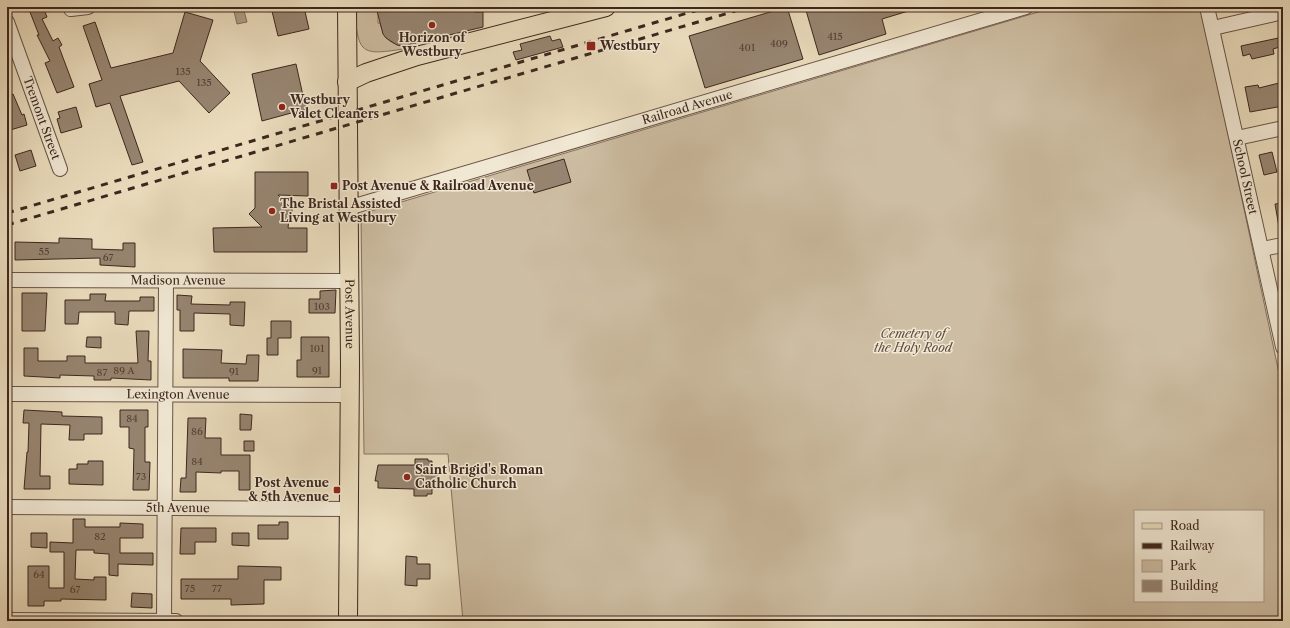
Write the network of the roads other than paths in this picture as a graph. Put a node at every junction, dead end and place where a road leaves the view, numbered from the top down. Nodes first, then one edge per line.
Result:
1 (70, 7) edge
2 (88, 7) edge
3 (347, 7) edge
4 (606, 7) edge
5 (1026, 7) edge
6 (1207, 7) edge
7 (1283, 12) edge
8 (7, 22) edge
9 (1213, 28) junction
10 (417, 56) junction
11 (347, 60) junction
12 (347, 82) junction
13 (1283, 128) edge
14 (1237, 138) junction
15 (60, 169) dead end
16 (348, 208) junction
17 (1283, 244) edge
18 (1262, 249) junction
19 (7, 280) edge
20 (166, 280) junction
21 (349, 281) junction
22 (1283, 347) edge
23 (7, 394) edge
24 (165, 394) junction
25 (349, 395) junction
26 (7, 507) edge
27 (164, 508) junction
28 (348, 509) junction
29 (7, 620) edge
30 (164, 621) edge
31 (176, 621) edge
32 (348, 621) edge

1 - 2 street
3 - 11 main road, Post Avenue
4 - 10 main road
5 - 16 street, Railroad Avenue
6 - 9 street, School Street
7 - 9 street
8 - 15 street, Tremont Street
9 - 14 street, School Street
10 - 11 main road
10 - 12 main road
11 - 12 main road, Post Avenue
12 - 16 main road, Post Avenue
13 - 14 street
14 - 18 street, School Street
16 - 21 main road, Post Avenue
17 - 18 street
18 - 22 street, School Street
19 - 20 street, Madison Avenue
20 - 21 street, Madison Avenue
20 - 24 street
21 - 25 main road, Post Avenue
23 - 24 street, Lexington Avenue
24 - 25 street, Lexington Avenue
24 - 27 street
25 - 28 main road, Post Avenue
26 - 27 street, 5th Avenue
27 - 28 street, 5th Avenue
27 - 30 street
28 - 32 main road, Post Avenue
29 - 30 street
30 - 31 street

